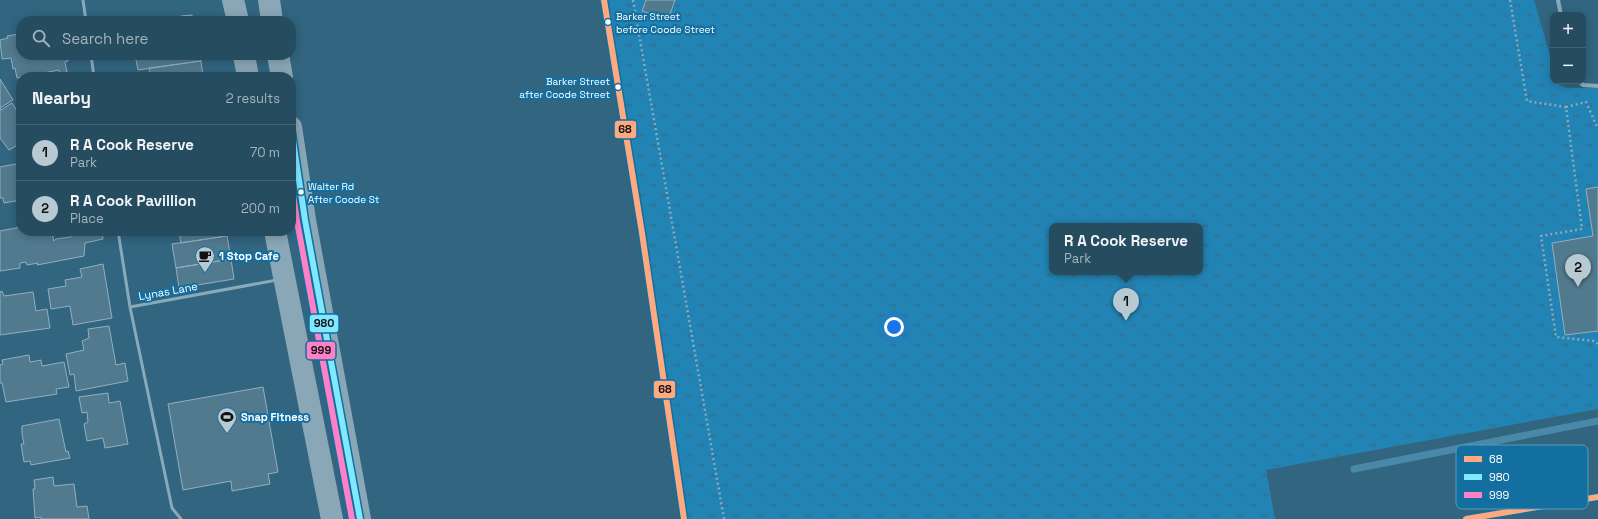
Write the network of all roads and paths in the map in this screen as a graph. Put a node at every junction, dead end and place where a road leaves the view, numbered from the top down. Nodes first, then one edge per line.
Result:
1 (83, 0) edge
2 (233, 0) edge
3 (268, 0) edge
4 (604, 0) edge
5 (633, 0) edge
6 (1510, 0) edge
7 (1558, 0) edge
8 (1560, 12) edge
9 (85, 16) edge
10 (237, 16) edge
11 (271, 16) edge
12 (92, 60) edge
13 (245, 60) edge
14 (279, 60) edge
15 (93, 72) edge
16 (247, 72) edge
17 (281, 72) edge
18 (1582, 84) edge
19 (1598, 86) edge
20 (1566, 106) junction
21 (1598, 129) edge
22 (296, 160) edge
23 (119, 236) edge
24 (276, 236) edge
25 (284, 279) junction
26 (130, 307) junction
27 (1598, 344) edge
28 (1598, 498) edge
29 (1588, 500) edge
30 (1529, 509) edge
31 (181, 519) edge
32 (332, 519) edge
33 (360, 519) edge
34 (684, 519) edge
35 (724, 519) edge
36 (1466, 519) edge

1 - 9 lane
2 - 10 main road
3 - 11 main road
4 - 34 street
5 - 35 path
6 - 20 path
7 - 8 street
12 - 15 lane
13 - 16 main road
14 - 17 main road
18 - 19 street
20 - 21 path
20 - 27 path
22 - 33 main road
23 - 26 lane, Lynas Lane
24 - 25 main road
25 - 26 lane, Lynas Lane
25 - 32 main road
26 - 31 lane
28 - 29 street
30 - 36 street

